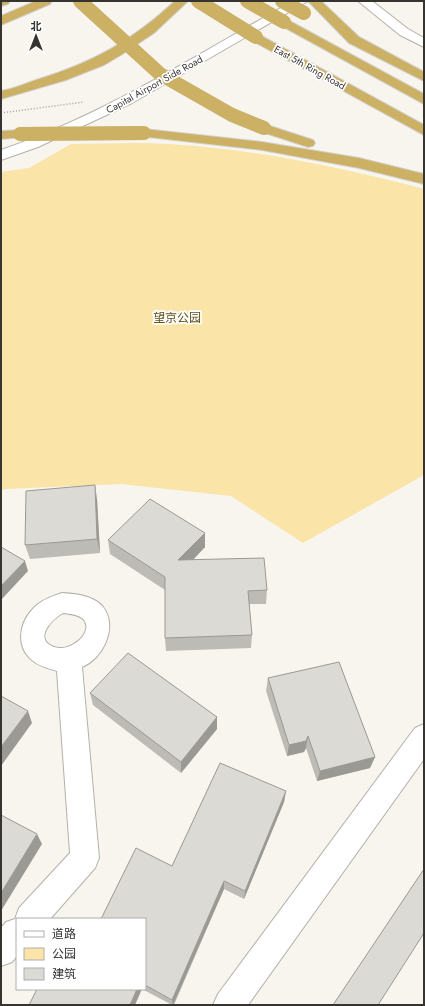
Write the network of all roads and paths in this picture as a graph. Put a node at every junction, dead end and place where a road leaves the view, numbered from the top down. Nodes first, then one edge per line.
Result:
1 (4, 1) edge
2 (46, 1) edge
3 (80, 1) edge
4 (182, 1) edge
5 (198, 1) edge
6 (247, 1) edge
7 (282, 1) edge
8 (364, 1) edge
9 (1, 2) edge
10 (315, 3) edge
11 (303, 7) edge
12 (1, 21) edge
13 (354, 40) junction
14 (424, 43) edge
15 (424, 77) edge
16 (1, 95) edge
17 (424, 100) edge
18 (88, 102) dead end
19 (1, 113) edge
20 (424, 131) edge
21 (1, 135) edge
22 (1, 155) edge
23 (387, 170) junction
24 (424, 180) edge
25 (69, 659) dead end
26 (424, 737) edge
27 (31, 918) edge
28 (16, 934) edge
29 (1, 951) edge
30 (230, 1005) edge

1 - 9 highway
2 - 12 highway
3 - 23 highway, bridge
4 - 16 highway
5 - 20 highway, East 5th Ring Road, bridge
6 - 17 highway, bridge
7 - 11 highway, bridge
8 - 14 street
10 - 13 highway
11 - 13 highway
11 - 22 street, Capital Airport Side Road
13 - 15 highway
18 - 19 path
21 - 23 highway, bridge
23 - 24 highway
25 - 27 street
26 - 30 street
28 - 29 street

